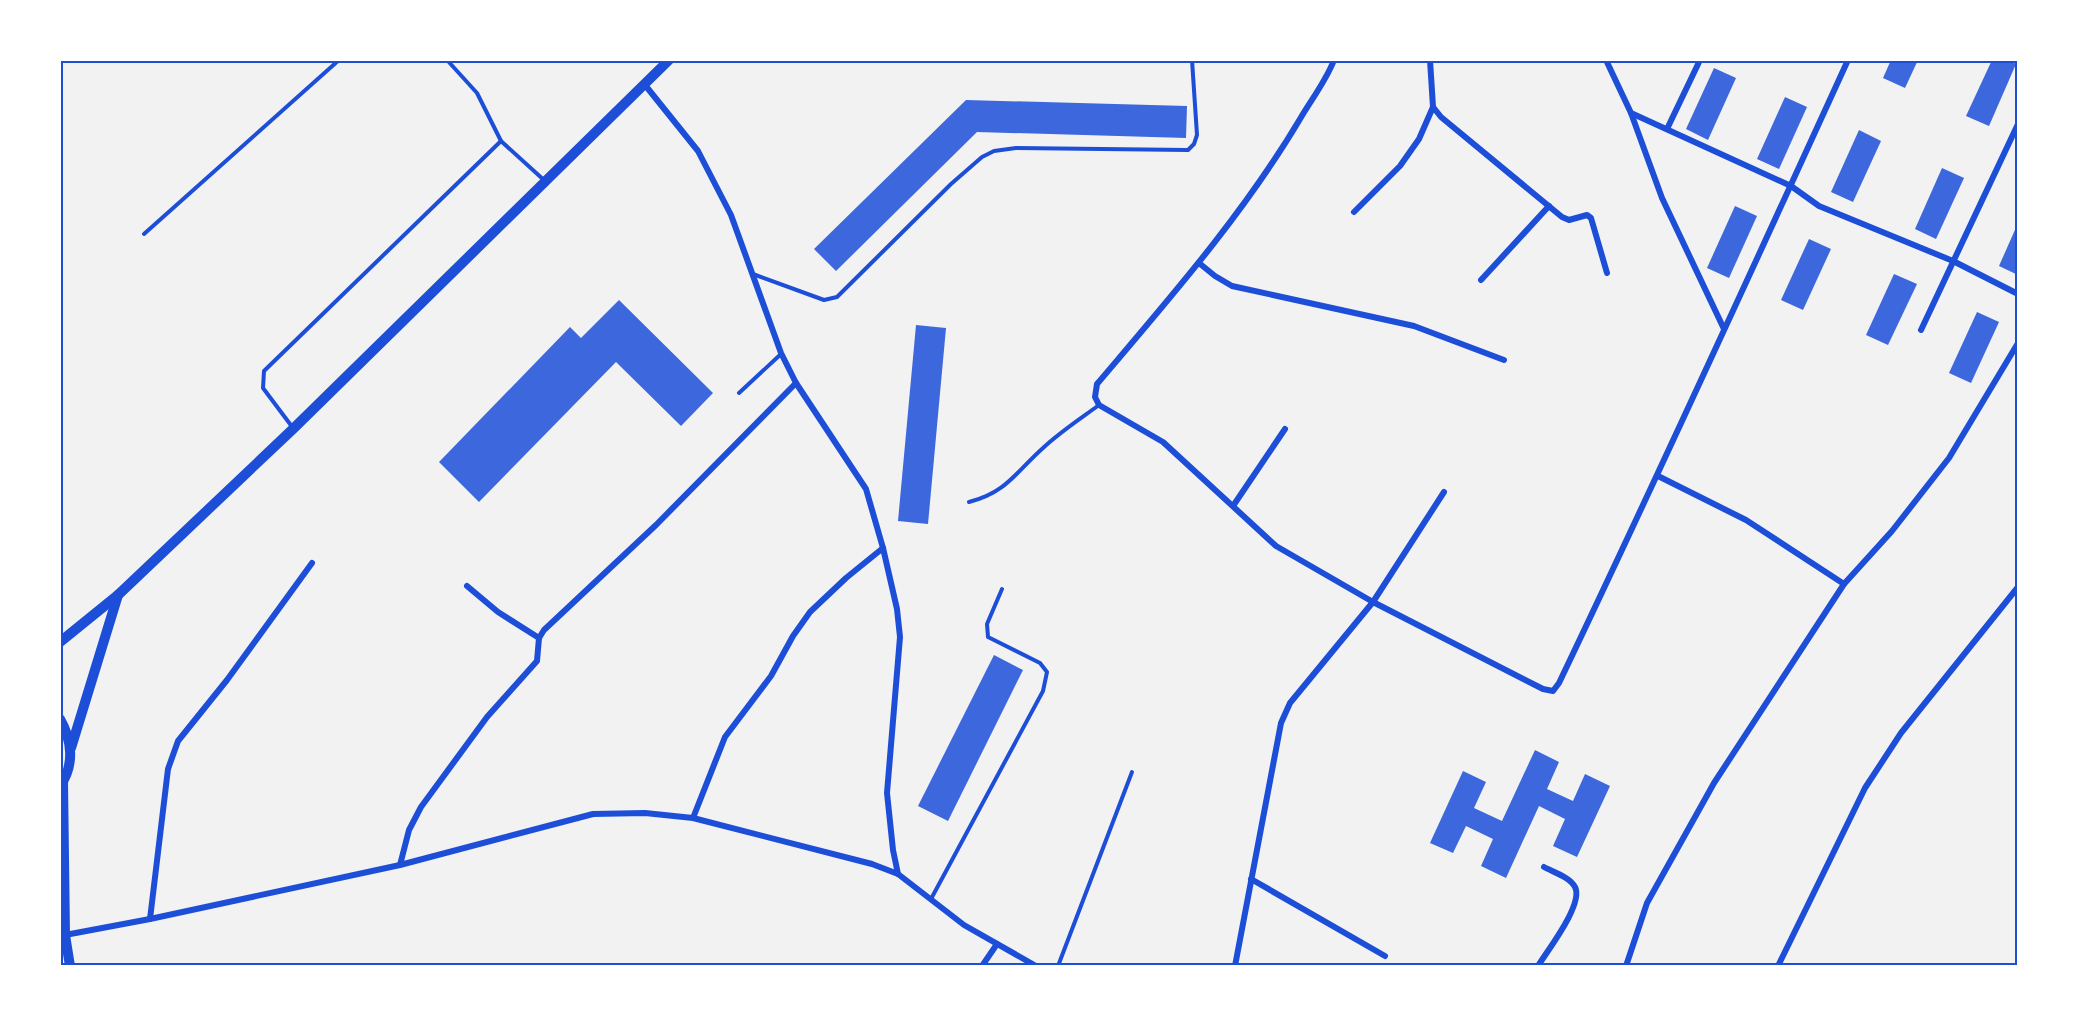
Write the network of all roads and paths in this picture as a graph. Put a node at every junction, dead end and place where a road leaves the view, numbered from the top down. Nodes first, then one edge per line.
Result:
1 (339, 60) edge
2 (447, 60) edge
3 (669, 60) edge
4 (1192, 60) edge
5 (1334, 60) edge
6 (1430, 60) edge
7 (1606, 60) edge
8 (1700, 60) edge
9 (1848, 60) edge
10 (645, 85) junction
11 (1434, 107) junction
12 (1631, 113) junction
13 (2018, 124) edge
14 (1667, 129) junction
15 (501, 141) junction
16 (546, 181) junction
17 (1791, 186) junction
18 (1549, 206) junction
19 (1354, 212) dead end
20 (144, 234) dead end
21 (1953, 261) junction
22 (1199, 263) junction
23 (1607, 273) dead end
24 (753, 274) junction
25 (1481, 280) dead end
26 (2018, 294) edge
27 (1724, 329) junction
28 (1921, 330) dead end
29 (2018, 343) edge
30 (781, 353) junction
31 (1504, 360) dead end
32 (796, 383) junction
33 (739, 393) dead end
34 (1099, 405) junction
35 (294, 428) junction
36 (1285, 429) dead end
37 (1658, 476) junction
38 (1444, 492) dead end
39 (969, 502) dead end
40 (1233, 506) junction
41 (883, 548) junction
42 (312, 563) dead end
43 (1844, 584) junction
44 (467, 586) dead end
45 (2018, 587) edge
46 (1002, 589) dead end
47 (118, 595) junction
48 (1373, 602) junction
49 (539, 638) junction
50 (60, 642) edge
51 (60, 719) edge
52 (71, 748) junction
53 (1132, 772) dead end
54 (62, 784) edge
55 (693, 818) junction
56 (400, 865) junction
57 (1544, 867) dead end
58 (898, 874) junction
59 (1251, 879) junction
60 (931, 899) junction
61 (150, 919) junction
62 (63, 931) edge
63 (996, 944) junction
64 (1385, 956) dead end
65 (72, 965) edge
66 (982, 966) edge
67 (1036, 966) edge
68 (1058, 966) edge
69 (1235, 966) edge
70 (1538, 966) edge
71 (1626, 966) edge
72 (1778, 966) edge

1 - 20 lane
2 - 15 lane
3 - 10 main road
4 - 24 lane
5 - 22 street
6 - 11 street
7 - 12 street
8 - 14 street
9 - 17 street
10 - 16 main road
10 - 24 street
11 - 18 street
11 - 19 street
12 - 14 street
12 - 27 street
13 - 21 street
14 - 17 street
15 - 16 lane
15 - 35 lane
16 - 35 main road
17 - 21 street
17 - 27 street
18 - 23 street
18 - 25 street
21 - 26 street
21 - 28 street
22 - 31 street
22 - 34 street
24 - 30 street
27 - 37 street
29 - 43 street
30 - 32 street
30 - 33 lane
32 - 41 street
32 - 49 street
34 - 39 lane
34 - 40 street
35 - 47 main road
36 - 40 street
37 - 43 street
37 - 48 street
38 - 48 street
40 - 48 street
41 - 55 street
41 - 58 street
42 - 61 street
43 - 71 street
44 - 49 street
45 - 72 street
46 - 60 lane
47 - 50 main road
47 - 52 main road
48 - 59 street
49 - 56 street
51 - 52 main road
52 - 54 main road
53 - 68 lane
54 - 62 main road
55 - 56 street
55 - 58 street
56 - 61 street
57 - 70 street
58 - 60 street
59 - 64 street
59 - 69 street
60 - 63 street
61 - 62 street
62 - 65 main road
63 - 66 street
63 - 67 street

